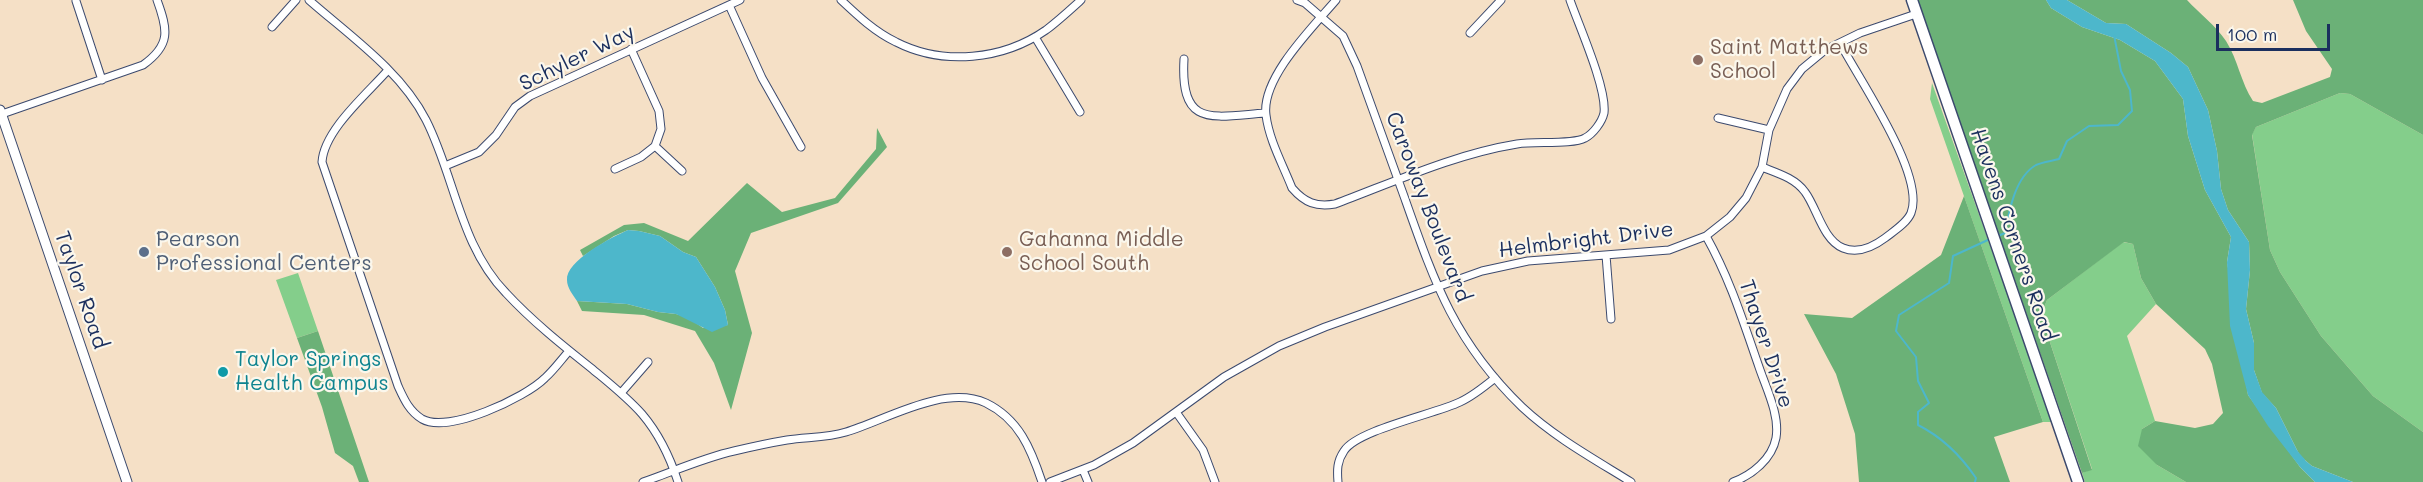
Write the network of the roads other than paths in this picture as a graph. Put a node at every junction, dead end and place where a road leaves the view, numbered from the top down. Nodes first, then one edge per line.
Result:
1 (157, 0) edge
2 (296, 0) edge
3 (309, 0) edge
4 (740, 0) edge
5 (841, 0) edge
6 (1081, 0) edge
7 (1297, 0) edge
8 (1336, 0) edge
9 (1501, 0) edge
10 (1570, 0) edge
11 (1912, 0) edge
12 (75, 1) edge
13 (729, 5) junction
14 (1917, 14) junction
15 (1322, 17) junction
16 (272, 27) dead end
17 (1470, 33) dead end
18 (1035, 37) junction
19 (1840, 43) junction
20 (631, 49) junction
21 (1184, 58) dead end
22 (388, 70) junction
23 (102, 80) junction
24 (1, 112) edge
25 (1080, 112) dead end
26 (1265, 113) junction
27 (1718, 118) dead end
28 (1770, 130) junction
29 (655, 146) junction
30 (801, 147) dead end
31 (445, 166) junction
32 (1762, 167) junction
33 (615, 169) dead end
34 (682, 171) dead end
35 (1398, 180) junction
36 (1706, 236) junction
37 (1606, 255) junction
38 (1437, 287) junction
39 (1611, 320) dead end
40 (569, 351) junction
41 (648, 362) dead end
42 (1495, 378) junction
43 (621, 393) junction
44 (1176, 412) junction
45 (1083, 470) junction
46 (675, 471) junction
47 (127, 482) edge
48 (643, 482) edge
49 (678, 482) edge
50 (1042, 482) edge
51 (1050, 482) edge
52 (1088, 482) edge
53 (1215, 482) edge
54 (1338, 482) edge
55 (1631, 482) edge
56 (1733, 482) edge
57 (2078, 482) edge

1 - 23 street
2 - 16 street
3 - 22 street
4 - 13 street, Schyler Way
5 - 18 street
6 - 18 street
7 - 15 street, Caroway Boulevard
8 - 15 street
9 - 17 street
10 - 35 street
11 - 14 main road, Havens Corners Road
12 - 23 street
13 - 20 street, Schyler Way
13 - 30 street
14 - 19 street, Helmbright Drive
14 - 57 main road, Havens Corners Road
15 - 26 street
15 - 35 street, Caroway Boulevard
18 - 25 street
19 - 28 street, Helmbright Drive
19 - 32 street
20 - 29 street
20 - 31 street, Schyler Way
21 - 26 street
22 - 31 street
22 - 40 street
23 - 24 street
24 - 47 main road, Taylor Road
26 - 35 street
27 - 28 street
28 - 32 street, Helmbright Drive
29 - 33 street
29 - 34 street
31 - 40 street
32 - 36 street, Helmbright Drive
35 - 38 street, Caroway Boulevard
36 - 37 street, Helmbright Drive
36 - 56 street, Thayer Drive
37 - 38 street, Helmbright Drive
37 - 39 street
38 - 42 street, Caroway Boulevard
38 - 44 street, Helmbright Drive
40 - 43 street
41 - 43 street
42 - 54 street
42 - 55 street, Caroway Boulevard
43 - 46 street
44 - 45 street, Helmbright Drive
44 - 53 street
45 - 51 street, Helmbright Drive
45 - 52 street
46 - 48 street
46 - 49 street
46 - 50 street

